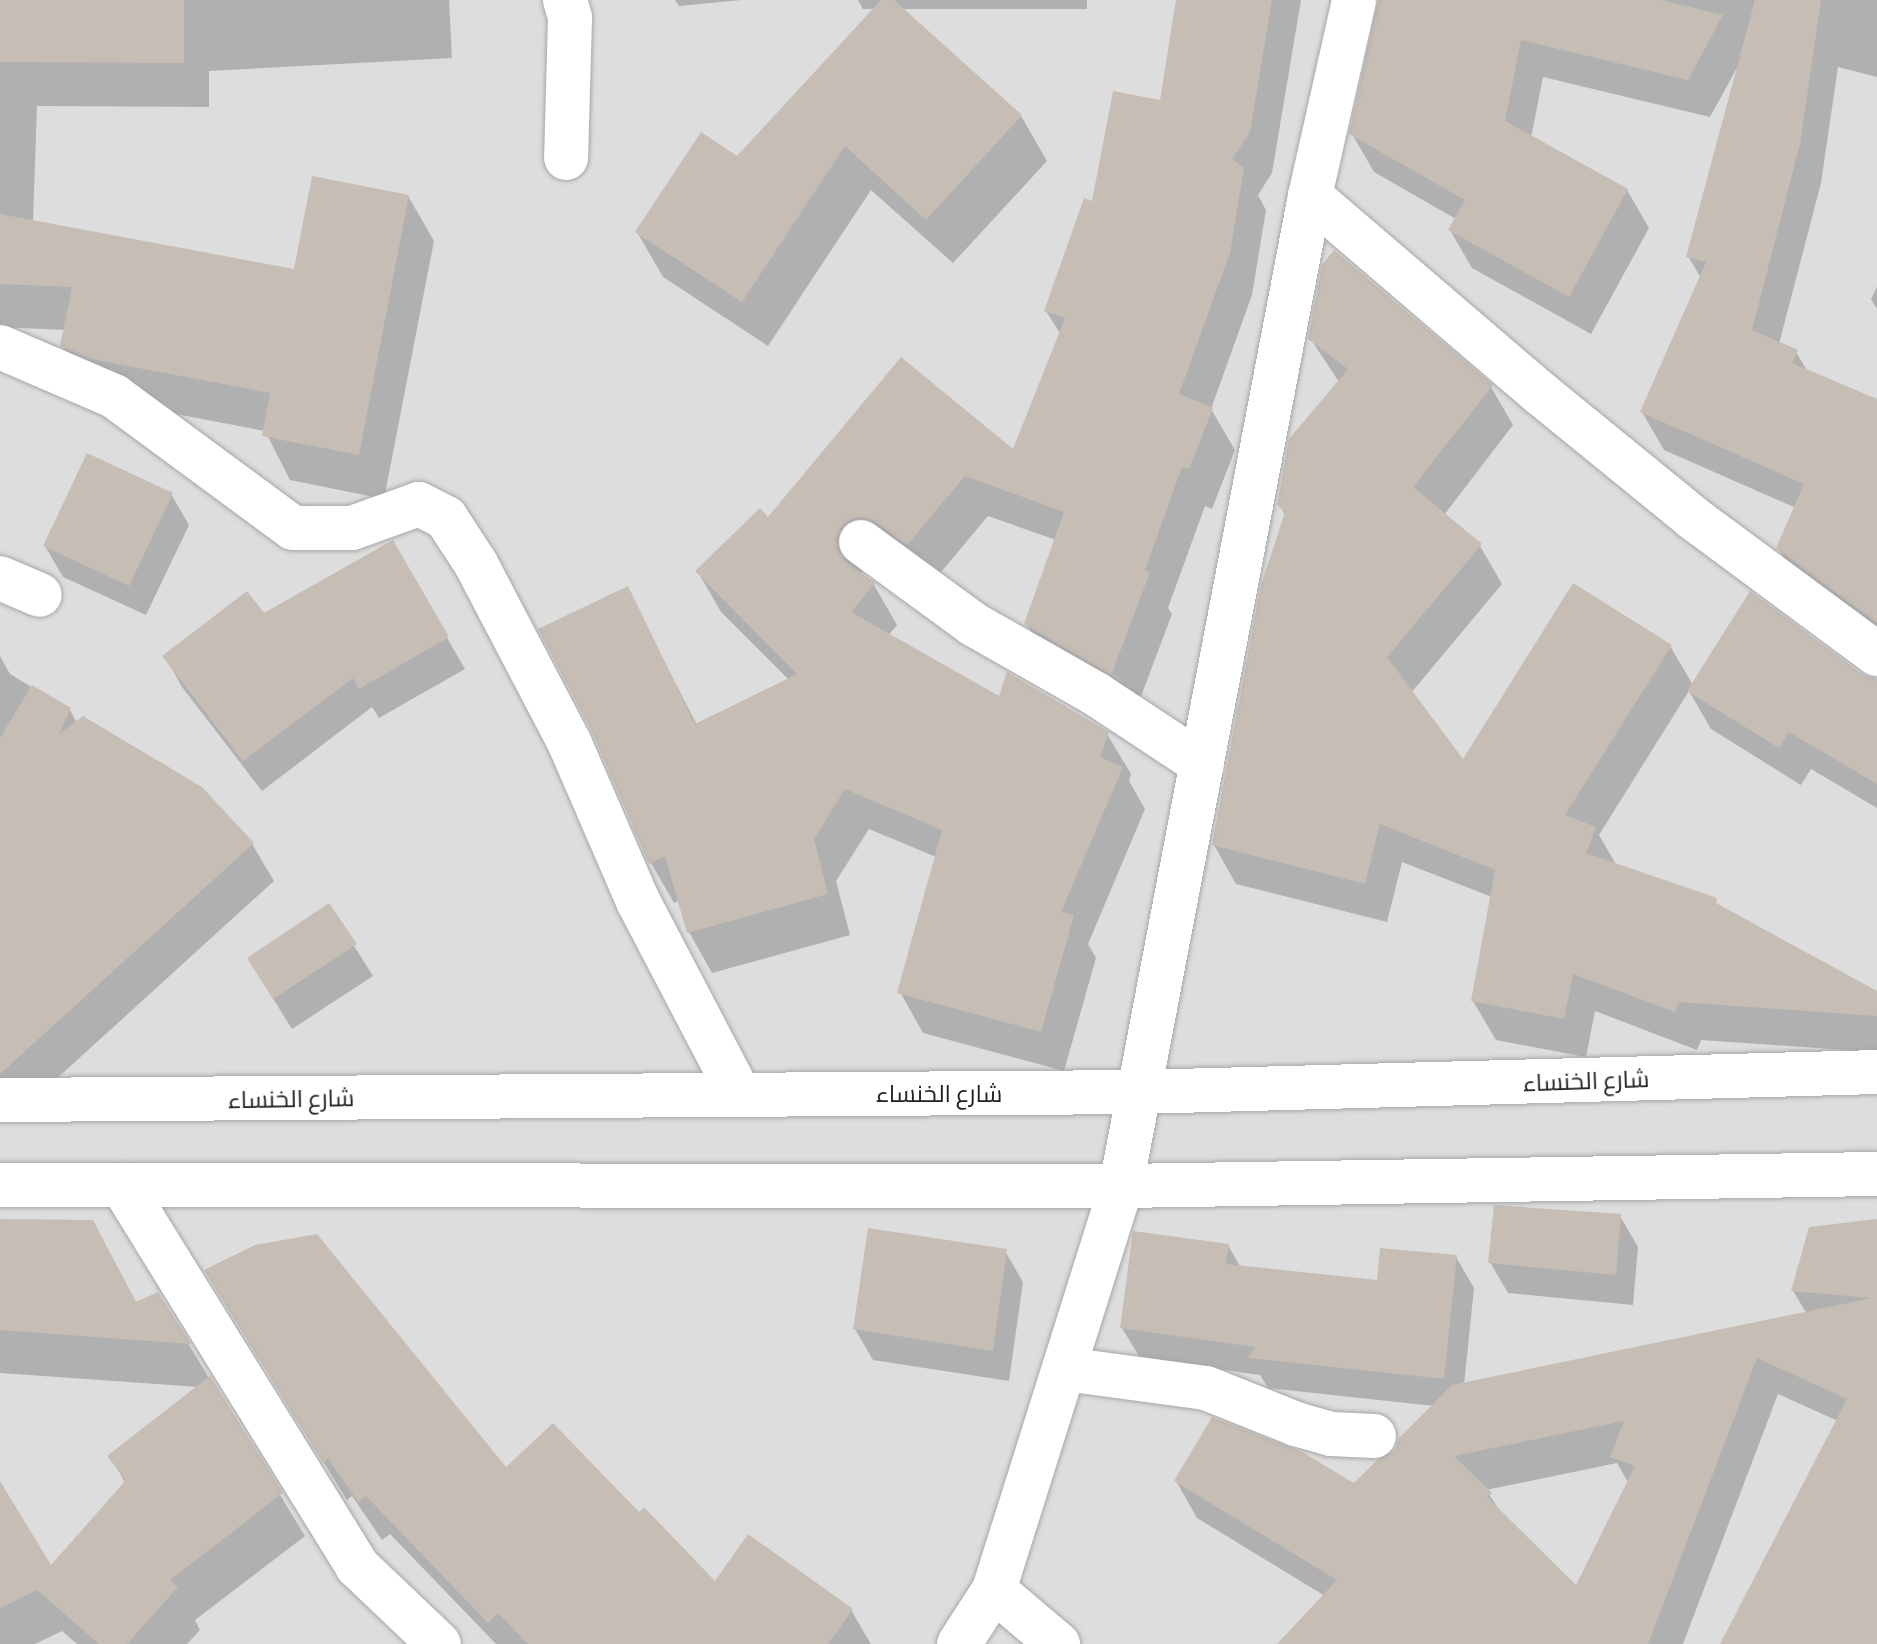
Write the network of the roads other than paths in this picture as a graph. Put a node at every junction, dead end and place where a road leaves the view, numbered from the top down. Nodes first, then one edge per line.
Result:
1 (565, 0) edge
2 (1354, 0) edge
3 (566, 158) dead end
4 (1310, 196) junction
5 (0, 347) edge
6 (861, 542) dead end
7 (0, 578) edge
8 (40, 595) dead end
9 (1877, 654) edge
10 (1202, 764) junction
11 (1877, 1072) edge
12 (1139, 1092) junction
13 (739, 1094) junction
14 (0, 1100) edge
15 (1877, 1174) edge
16 (0, 1185) edge
17 (122, 1185) junction
18 (1121, 1186) junction
19 (1065, 1369) junction
20 (1374, 1436) dead end
21 (994, 1590) junction
22 (439, 1644) edge
23 (959, 1644) edge
24 (1058, 1644) edge

1 - 3 street
2 - 4 street
4 - 9 street
4 - 10 street
5 - 13 street
6 - 10 street
7 - 8 street
10 - 12 street
11 - 12 street, شارع الخنساء
12 - 13 street, شارع الخنساء
12 - 18 street
13 - 14 street, شارع الخنساء
15 - 18 street
16 - 17 street
17 - 18 street
17 - 22 street
18 - 19 street
19 - 20 street
19 - 21 street
21 - 23 street
21 - 24 street

